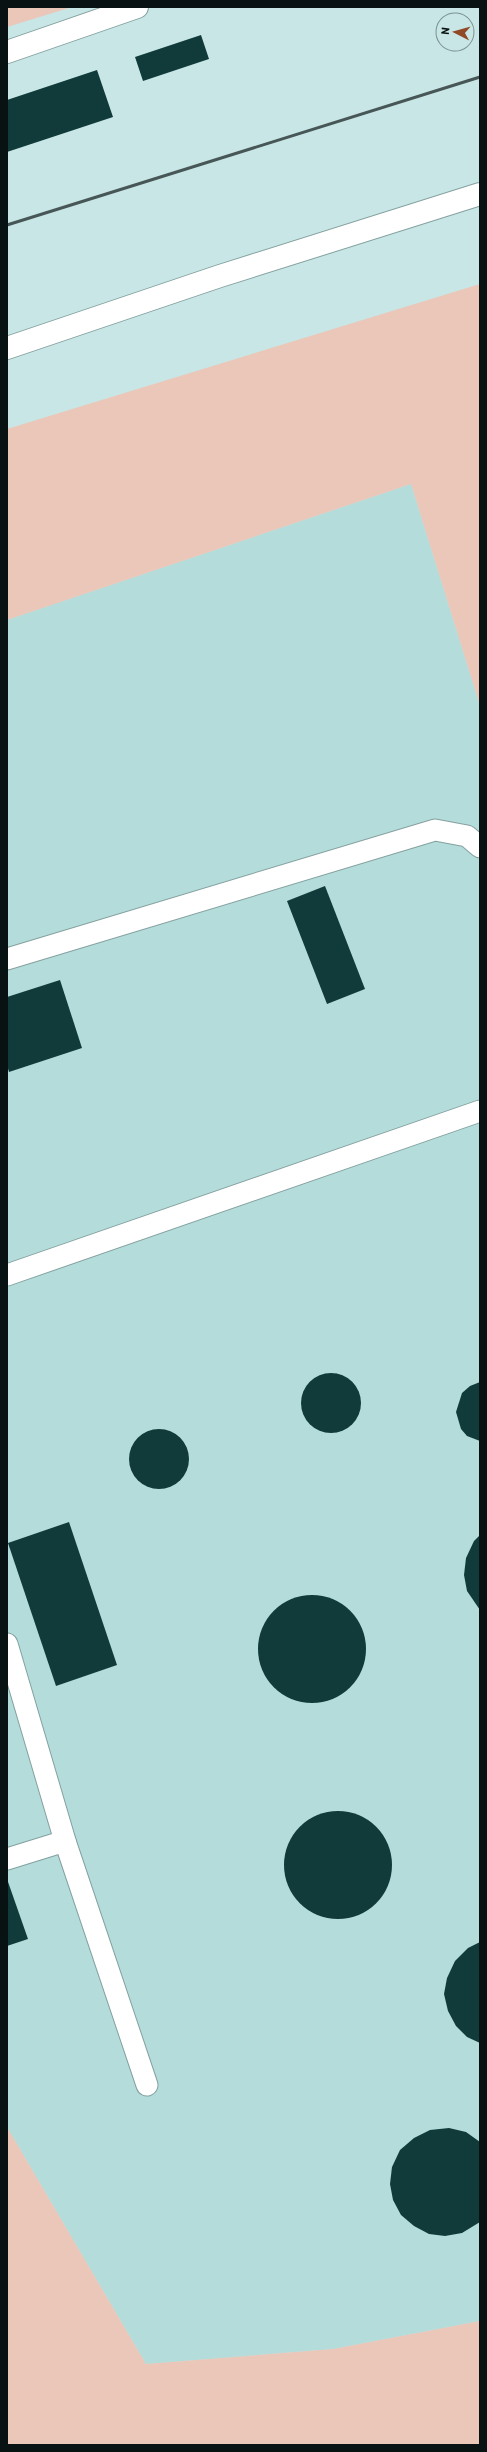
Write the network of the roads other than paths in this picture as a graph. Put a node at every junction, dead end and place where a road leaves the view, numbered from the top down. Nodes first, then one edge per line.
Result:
1 (137, 7) edge
2 (7, 52) edge
3 (480, 194) edge
4 (7, 348) edge
5 (480, 847) edge
6 (7, 959) edge
7 (480, 1111) edge
8 (7, 1275) edge
9 (7, 1644) edge
10 (65, 1841) junction
11 (7, 1859) edge
12 (147, 2085) dead end

1 - 2 street
3 - 4 street
5 - 6 lane
7 - 8 lane
9 - 10 lane
10 - 11 lane
10 - 12 lane

